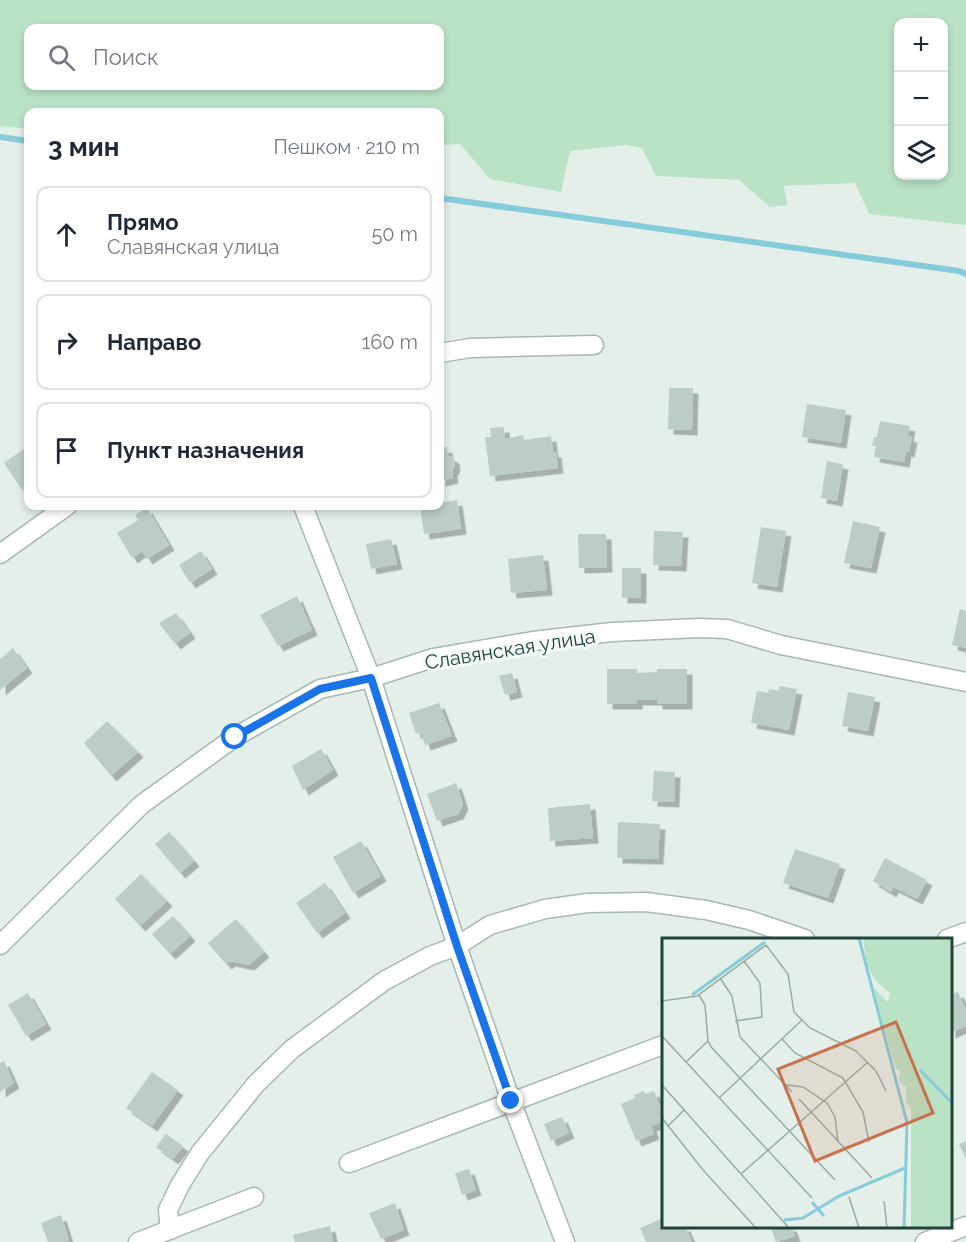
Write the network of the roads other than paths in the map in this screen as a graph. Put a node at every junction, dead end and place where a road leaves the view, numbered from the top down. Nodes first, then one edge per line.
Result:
1 (594, 345) dead end
2 (444, 352) edge
3 (61, 510) edge
4 (305, 510) edge
5 (0, 554) edge
6 (371, 678) junction
7 (966, 682) edge
8 (966, 932) edge
9 (802, 938) edge
10 (950, 938) edge
11 (0, 945) edge
12 (457, 946) junction
13 (662, 1045) edge
14 (511, 1101) junction
15 (349, 1163) dead end
16 (254, 1197) dead end
17 (966, 1226) edge
18 (170, 1230) junction
19 (138, 1242) edge
20 (565, 1242) edge
21 (925, 1242) edge

1 - 2 street
3 - 5 street
4 - 6 street
6 - 7 street, Славянская улица
6 - 11 street, Славянская улица
6 - 12 street
8 - 10 street
9 - 12 street
12 - 14 street
12 - 18 street
13 - 14 street
14 - 15 street
14 - 20 street
16 - 18 street
17 - 21 street
18 - 19 street

